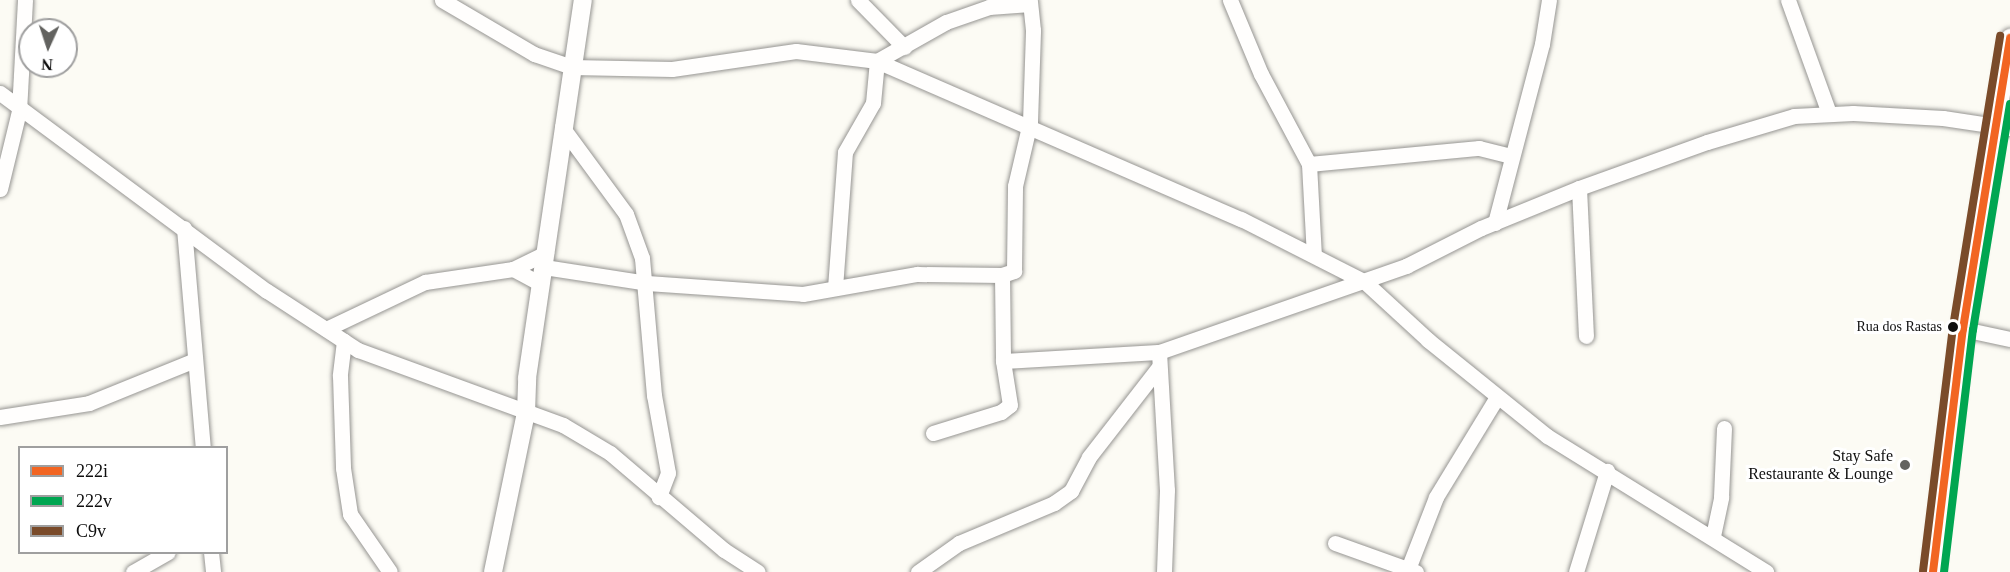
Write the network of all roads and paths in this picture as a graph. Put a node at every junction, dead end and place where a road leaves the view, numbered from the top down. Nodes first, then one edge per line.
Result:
1 (25, 0) edge
2 (442, 0) edge
3 (583, 0) edge
4 (858, 0) edge
5 (1230, 0) edge
6 (1549, 0) edge
7 (1788, 0) edge
8 (1030, 2) edge
9 (2010, 38) edge
10 (904, 47) junction
11 (877, 61) junction
12 (571, 67) junction
13 (0, 93) edge
14 (20, 111) junction
15 (1829, 113) junction
16 (562, 127) junction
17 (2002, 128) edge
18 (1030, 129) junction
19 (1512, 156) junction
20 (1309, 164) junction
21 (1579, 188) junction
22 (0, 189) edge
23 (1495, 223) junction
24 (184, 228) junction
25 (1314, 255) junction
26 (544, 268) junction
27 (513, 269) junction
28 (1002, 275) junction
29 (1365, 282) junction
30 (647, 283) junction
31 (835, 288) junction
32 (326, 329) junction
33 (1963, 329) junction
34 (1586, 336) dead end
35 (2010, 339) edge
36 (344, 342) junction
37 (1159, 351) junction
38 (195, 360) junction
39 (1003, 361) junction
40 (1158, 368) junction
41 (1497, 397) junction
42 (526, 413) junction
43 (0, 417) edge
44 (1724, 428) dead end
45 (933, 433) dead end
46 (203, 446) edge
47 (1607, 471) junction
48 (659, 497) junction
49 (1713, 536) junction
50 (1335, 543) dead end
51 (164, 554) edge
52 (211, 554) edge
53 (1412, 571) edge
54 (133, 572) edge
55 (213, 572) edge
56 (390, 572) edge
57 (493, 572) edge
58 (758, 572) edge
59 (918, 572) edge
60 (1164, 572) edge
61 (1576, 572) edge
62 (1766, 572) edge
63 (1933, 572) edge

1 - 14 street
2 - 12 street
3 - 12 street
4 - 10 street
5 - 20 street
6 - 19 street
7 - 15 street
8 - 10 street
8 - 18 street
9 - 17 street
10 - 11 street
11 - 12 street
11 - 18 street
11 - 31 street
12 - 16 street
13 - 14 street
14 - 22 street
14 - 24 street
15 - 17 street
15 - 21 street
16 - 26 street
16 - 30 street
17 - 33 street
18 - 25 street
18 - 28 street
19 - 20 street
19 - 23 street
20 - 25 street
21 - 23 street
21 - 34 street
23 - 29 street
24 - 32 street
24 - 38 street
25 - 29 street
26 - 27 street
26 - 27 street
26 - 30 street
26 - 42 street
27 - 32 street
28 - 31 street
28 - 39 street
29 - 37 street
29 - 41 street
30 - 31 street
30 - 48 street
32 - 36 street
33 - 35 street
33 - 63 street
36 - 42 street
36 - 56 street
37 - 39 street
37 - 40 street
38 - 43 street
38 - 46 street
39 - 45 street
40 - 59 street
40 - 60 street
41 - 47 street
41 - 53 street
42 - 48 street
42 - 57 street
44 - 49 street
47 - 49 street
47 - 61 street
48 - 58 street
49 - 62 street
50 - 53 street
51 - 54 street
52 - 55 street

